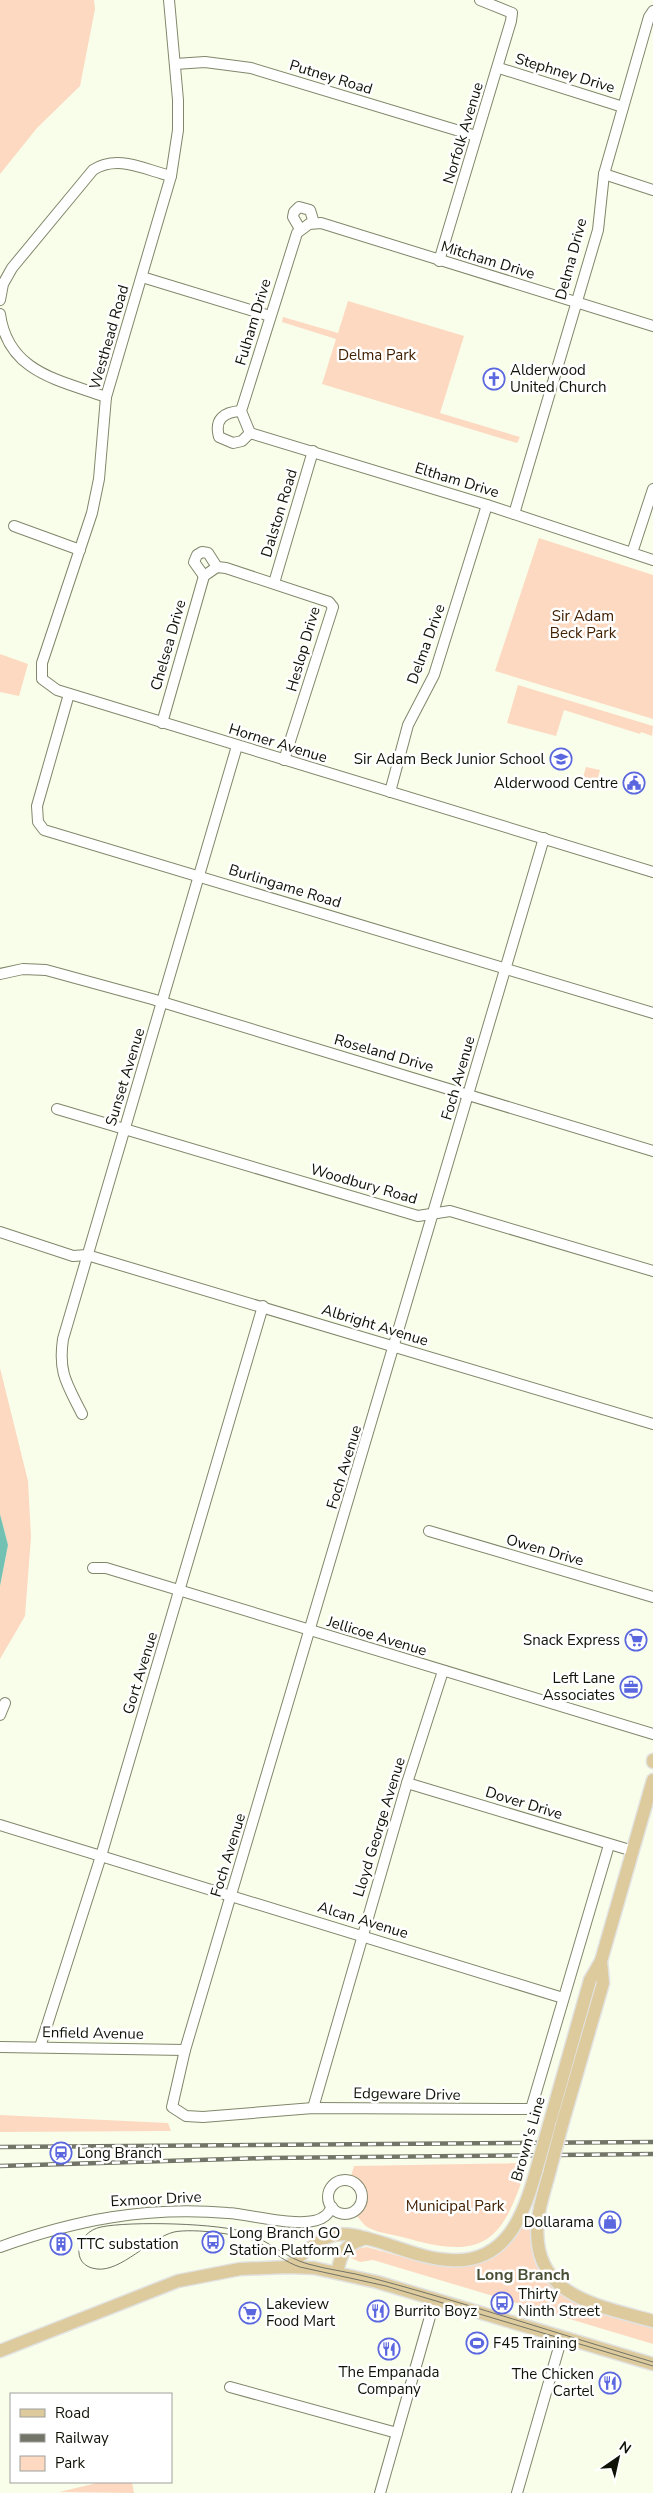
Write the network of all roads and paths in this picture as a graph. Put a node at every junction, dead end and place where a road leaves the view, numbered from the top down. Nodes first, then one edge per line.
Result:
1 (169, 0) edge
2 (480, 0) edge
3 (653, 11) edge
4 (175, 64) junction
5 (499, 68) junction
6 (623, 107) junction
7 (476, 136) junction
8 (604, 174) junction
9 (171, 176) junction
10 (653, 190) edge
11 (314, 223) junction
12 (300, 229) junction
13 (439, 261) junction
14 (142, 277) junction
15 (0, 300) edge
16 (575, 302) junction
17 (0, 314) edge
18 (270, 316) junction
19 (653, 326) edge
20 (106, 397) junction
21 (241, 411) junction
22 (248, 429) junction
23 (313, 451) junction
24 (653, 489) edge
25 (487, 505) junction
26 (514, 514) junction
27 (14, 526) dead end
28 (80, 550) junction
29 (632, 553) junction
30 (653, 560) edge
31 (217, 567) junction
32 (204, 576) junction
33 (274, 583) junction
34 (42, 679) joint
35 (68, 694) junction
36 (162, 723) junction
37 (237, 746) junction
38 (284, 760) junction
39 (390, 792) junction
40 (544, 838) junction
41 (653, 872) edge
42 (199, 876) junction
43 (505, 969) junction
44 (0, 974) edge
45 (163, 1003) junction
46 (653, 1013) edge
47 (469, 1094) junction
48 (57, 1109) dead end
49 (126, 1128) junction
50 (653, 1151) edge
51 (434, 1213) junction
52 (0, 1232) edge
53 (87, 1256) junction
54 (653, 1272) edge
55 (263, 1306) junction
56 (395, 1348) junction
57 (82, 1414) dead end
58 (653, 1424) edge
59 (429, 1531) dead end
60 (93, 1568) dead end
61 (180, 1592) junction
62 (653, 1597) edge
63 (310, 1631) junction
64 (443, 1671) junction
65 (5, 1703) dead end
66 (0, 1715) edge
67 (653, 1734) edge
68 (653, 1780) edge
69 (407, 1783) junction
70 (0, 1825) edge
71 (609, 1845) junction
72 (633, 1851) junction
73 (100, 1856) junction
74 (232, 1896) junction
75 (362, 1935) junction
76 (563, 1998) junction
77 (0, 2047) edge
78 (40, 2047) junction
79 (185, 2050) junction
80 (172, 2104) joint
81 (313, 2108) junction
82 (555, 2125) junction
83 (332, 2207) dead end
84 (366, 2238) junction
85 (0, 2247) edge
86 (288, 2267) junction
87 (338, 2272) junction
88 (435, 2299) junction
89 (653, 2321) edge
90 (562, 2337) junction
91 (0, 2351) edge
92 (653, 2364) edge
93 (230, 2387) dead end
94 (396, 2433) junction
95 (380, 2493) edge
96 (517, 2493) edge

1 - 4 street, Westhead Road
2 - 5 street, Norfolk Avenue
3 - 6 street, Delma Drive
4 - 7 street, Putney Road
4 - 9 street, Westhead Road
5 - 6 street, Stephney Drive
5 - 7 street, Norfolk Avenue
6 - 8 street, Delma Drive
7 - 13 street, Norfolk Avenue
8 - 10 street
8 - 16 street, Delma Drive
9 - 14 street, Westhead Road
9 - 15 street
11 - 12 street
11 - 12 street, Fulham Drive
11 - 13 street, Mitcham Drive
12 - 18 street, Fulham Drive
13 - 16 street, Mitcham Drive
14 - 18 street
14 - 20 street, Westhead Road
16 - 19 street, Mitcham Drive
16 - 26 street, Delma Drive
17 - 20 street
18 - 21 street, Fulham Drive
20 - 28 street, Westhead Road
21 - 22 street
21 - 22 street
22 - 23 street, Eltham Drive
23 - 25 street, Eltham Drive
23 - 33 street, Dalston Road
24 - 29 street
25 - 26 street, Eltham Drive
25 - 39 street, Delma Drive
26 - 29 street, Eltham Drive
27 - 28 street
28 - 34 street, Westhead Road
29 - 30 street, Eltham Drive
31 - 32 street
31 - 32 street
31 - 33 street
32 - 36 street, Chelsea Drive
33 - 38 street, Heslop Drive
34 - 35 street, Horner Avenue
35 - 36 street, Horner Avenue
35 - 42 street, Burlingame Road
36 - 37 street, Horner Avenue
37 - 38 street, Horner Avenue
37 - 42 street, Sunset Avenue
38 - 39 street, Horner Avenue
39 - 40 street, Horner Avenue
40 - 41 street, Horner Avenue
40 - 43 street, Foch Avenue
42 - 43 street, Burlingame Road
42 - 45 street, Sunset Avenue
43 - 46 street, Burlingame Road
43 - 47 street, Foch Avenue
44 - 45 street, Roseland Drive
45 - 47 street, Roseland Drive
45 - 49 street, Sunset Avenue
47 - 50 street, Roseland Drive
47 - 51 street, Foch Avenue
48 - 49 street, Woodbury Road
49 - 51 street, Woodbury Road
49 - 53 street, Sunset Avenue
51 - 54 street, Woodbury Road
51 - 56 street, Foch Avenue
52 - 53 street, Albright Avenue
53 - 55 street, Albright Avenue
53 - 57 street, Sunset Avenue
55 - 56 street, Albright Avenue
55 - 61 street, Gort Avenue
56 - 58 street, Albright Avenue
56 - 63 street, Foch Avenue
59 - 62 street, Owen Drive
60 - 61 street, Jellicoe Avenue
61 - 63 street, Jellicoe Avenue
61 - 73 street, Gort Avenue
63 - 64 street, Jellicoe Avenue
63 - 74 street, Foch Avenue
64 - 67 street, Jellicoe Avenue
64 - 69 street, Lloyd George Avenue
65 - 66 street
68 - 72 main road, Brown's Line
69 - 71 street, Dover Drive
69 - 75 street, Lloyd George Avenue
70 - 73 street, Alcan Avenue
71 - 72 street, Dover Drive
71 - 76 street
72 - 82 main road, Brown's Line
73 - 74 street, Alcan Avenue
73 - 78 street, Gort Avenue
74 - 75 street, Alcan Avenue
74 - 79 street, Foch Avenue
75 - 76 street, Alcan Avenue
75 - 81 street, Lloyd George Avenue
76 - 81 street, Edgeware Drive
77 - 78 street, Enfield Avenue
78 - 79 street, Enfield Avenue
79 - 80 street, Foch Avenue
80 - 81 street, Edgeware Drive
82 - 84 main road, Brown's Line, bridge
82 - 89 main road, Brown's Line, bridge
83 - 85 street, Exmoor Drive
84 - 86 main road, Brown's Line
84 - 87 main road
86 - 87 main road
86 - 91 main road
87 - 88 main road
88 - 90 main road
88 - 94 street
90 - 92 main road
90 - 96 street
93 - 94 street
94 - 95 street

